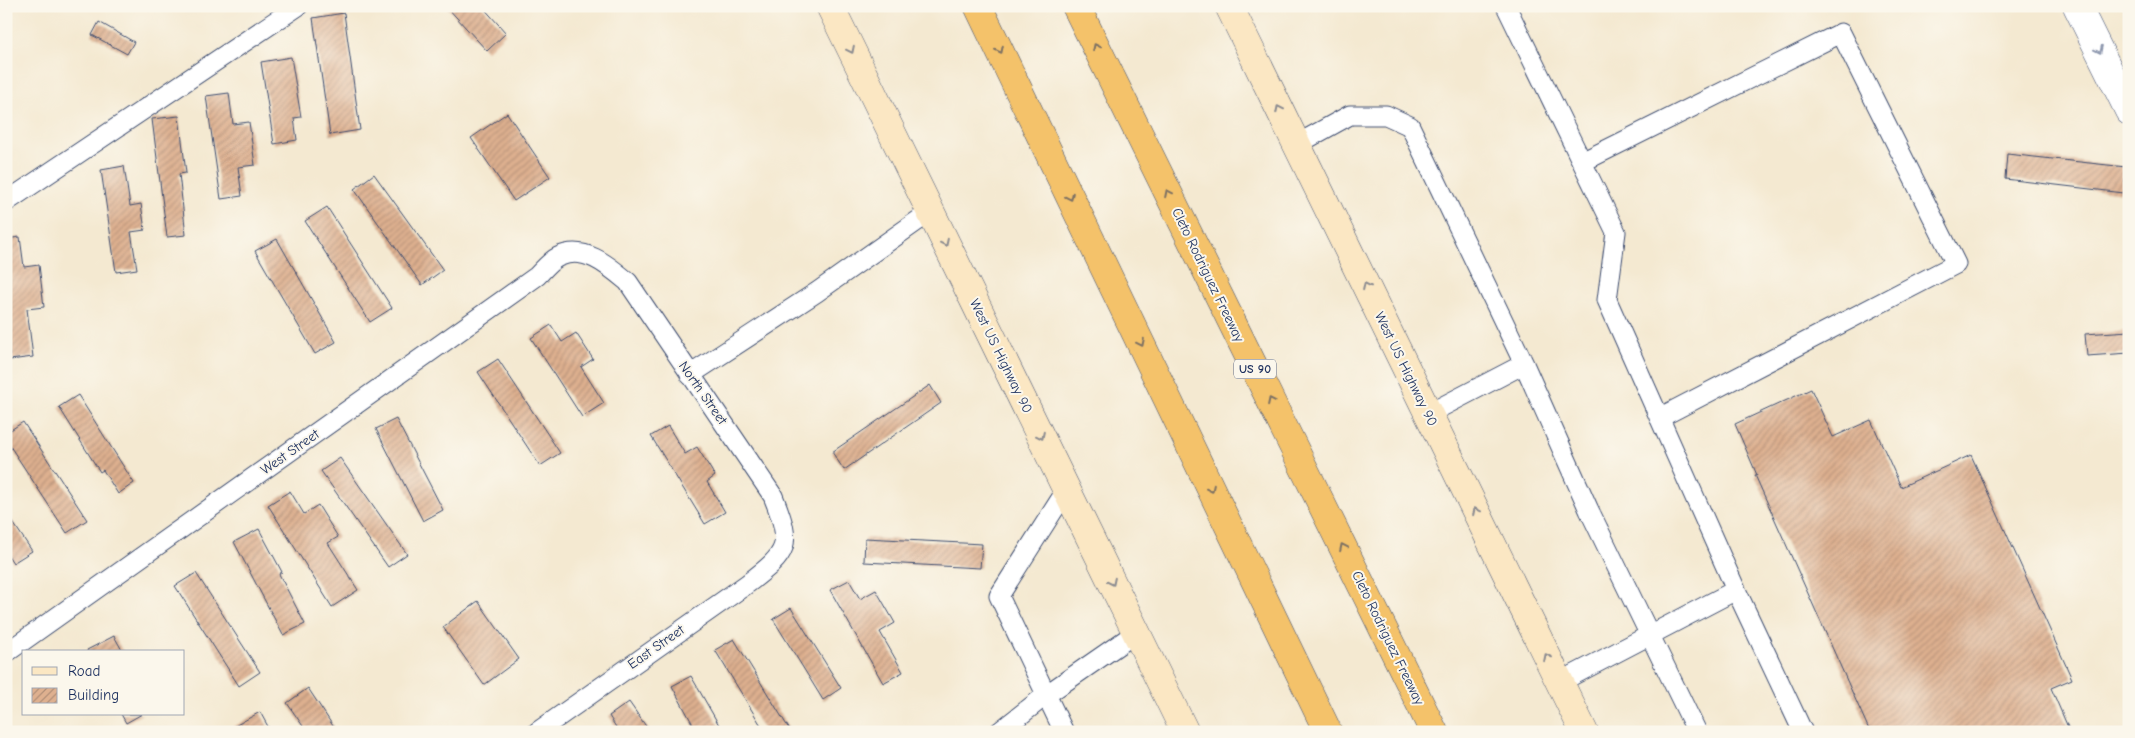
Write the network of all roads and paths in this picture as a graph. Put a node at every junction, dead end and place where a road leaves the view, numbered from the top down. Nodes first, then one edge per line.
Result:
1 (298, 6) edge
2 (830, 6) edge
3 (978, 6) edge
4 (1076, 6) edge
5 (1506, 6) edge
6 (2077, 6) edge
7 (1230, 7) edge
8 (2129, 111) edge
9 (1296, 144) junction
10 (1582, 162) junction
11 (6, 202) edge
12 (930, 212) junction
13 (574, 252) joint
14 (1524, 364) junction
15 (690, 375) junction
16 (1428, 414) junction
17 (1659, 418) junction
18 (1067, 489) junction
19 (775, 563) joint
20 (1736, 590) junction
21 (1137, 632) junction
22 (1651, 634) junction
23 (6, 654) edge
24 (1560, 682) junction
25 (1046, 695) junction
26 (536, 732) edge
27 (999, 732) edge
28 (1064, 732) edge
29 (1185, 732) edge
30 (1328, 732) edge
31 (1434, 732) edge
32 (1584, 732) edge
33 (1697, 732) edge
34 (1803, 732) edge

1 - 11 lane
2 -> 12 main road, West US Highway 90
3 -> 30 highway
31 -> 4 highway, Cleto Rodriguez Freeway / US 90
5 - 10 lane
6 -> 8 street
9 -> 7 main road, West US Highway 90
9 - 14 lane
16 -> 9 main road, West US Highway 90
10 - 17 lane
10 - 17 lane
12 - 15 lane
12 -> 18 main road, West US Highway 90
13 - 15 lane, North Street
13 - 23 lane, West Street
14 - 16 lane
14 - 22 lane
15 - 19 lane, North Street
24 -> 16 main road, West US Highway 90
17 - 20 lane
18 -> 21 main road, West US Highway 90
18 - 25 lane
19 - 26 lane, East Street
20 - 22 lane
20 - 34 lane
21 - 25 lane
21 - 29 main road, West US Highway 90
22 - 24 lane
22 - 33 lane
24 - 32 main road, West US Highway 90
25 - 27 lane
25 - 28 lane

